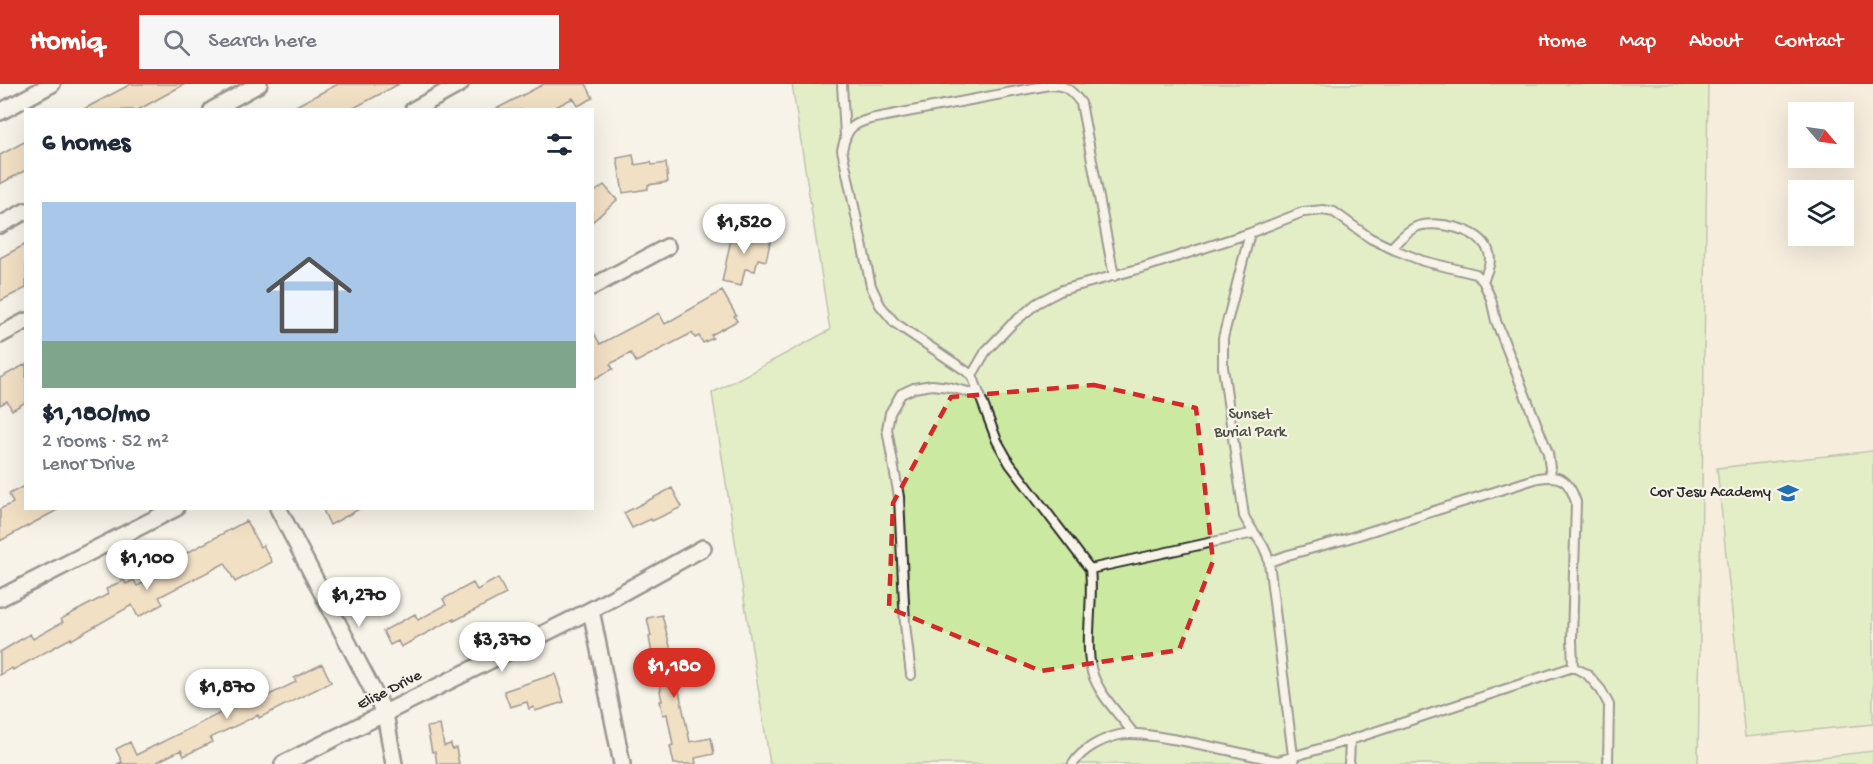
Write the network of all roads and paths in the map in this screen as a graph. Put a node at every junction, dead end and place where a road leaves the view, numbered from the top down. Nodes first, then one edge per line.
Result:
1 (52, 84) edge
2 (258, 84) edge
3 (460, 84) edge
4 (842, 84) edge
5 (1072, 88) edge
6 (216, 108) edge
7 (417, 108) edge
8 (0, 112) edge
9 (845, 136) junction
10 (24, 212) edge
11 (0, 225) edge
12 (1250, 232) junction
13 (667, 247) dead end
14 (1391, 248) junction
15 (1114, 276) junction
16 (1484, 281) junction
17 (594, 286) edge
18 (24, 322) edge
19 (0, 335) edge
20 (972, 375) junction
21 (980, 395) junction
22 (1551, 476) junction
23 (172, 510) edge
24 (279, 510) edge
25 (1254, 533) junction
26 (703, 548) dead end
27 (1269, 562) junction
28 (1090, 569) junction
29 (0, 598) edge
30 (591, 610) junction
31 (1573, 667) junction
32 (911, 675) dead end
33 (386, 714) junction
34 (1134, 734) junction
35 (1350, 740) junction
36 (1293, 760) edge
37 (1282, 762) edge
38 (283, 764) edge
39 (394, 764) edge
40 (622, 764) edge
41 (1073, 764) edge
42 (1349, 764) edge
43 (1608, 764) edge

1 - 8 street
2 - 6 street
3 - 7 street
4 - 9 lane
5 - 9 lane
5 - 15 lane
9 - 20 lane
10 - 11 street
12 - 14 lane
12 - 15 lane
12 - 25 lane
13 - 17 street
14 - 16 lane
14 - 16 lane
15 - 20 lane
16 - 22 lane
18 - 19 street
20 - 21 lane
21 - 28 lane
21 - 32 lane
22 - 27 lane
22 - 31 lane
23 - 29 street
24 - 33 street
25 - 27 lane
25 - 28 lane
26 - 30 street, Elise Drive
27 - 36 lane
28 - 34 lane
30 - 33 street, Elise Drive
30 - 40 street
31 - 35 lane
31 - 43 lane
33 - 38 street, Elise Drive
33 - 39 street
34 - 37 lane
34 - 41 lane
35 - 36 lane
35 - 42 lane
36 - 37 lane

